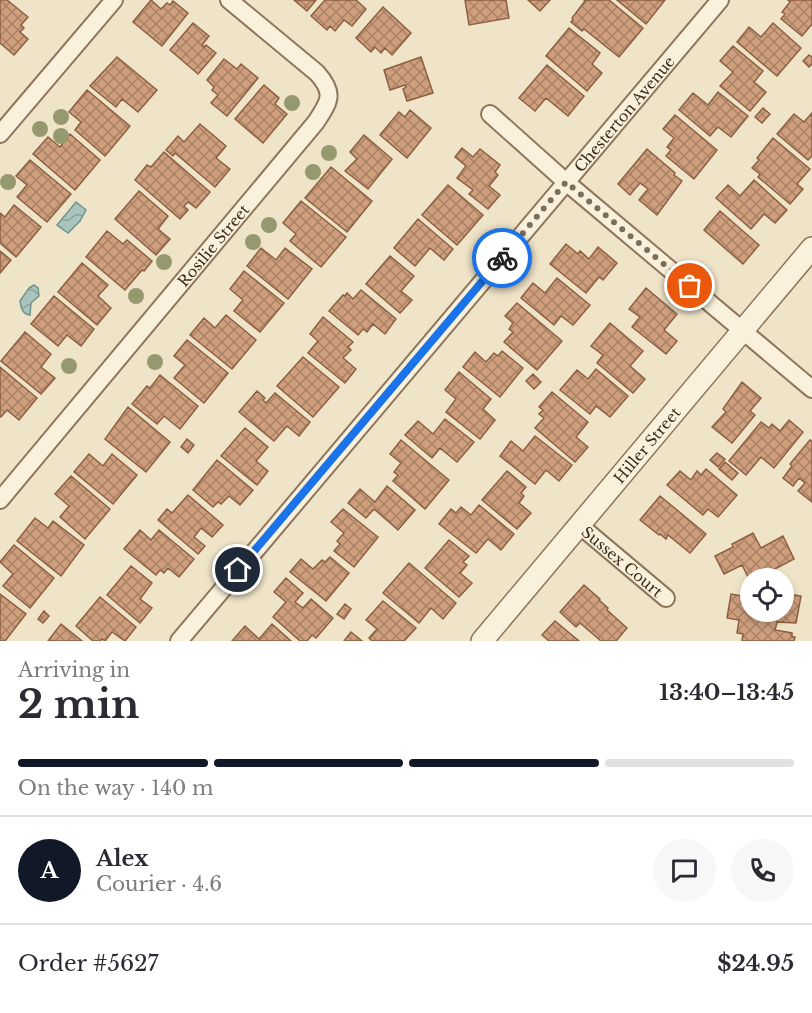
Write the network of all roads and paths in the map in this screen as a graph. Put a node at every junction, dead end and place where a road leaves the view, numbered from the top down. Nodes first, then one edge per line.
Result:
1 (114, 0) edge
2 (229, 0) edge
3 (720, 0) edge
4 (490, 114) dead end
5 (0, 134) edge
6 (566, 182) junction
7 (812, 248) edge
8 (743, 331) junction
9 (812, 389) edge
10 (0, 500) edge
11 (578, 524) junction
12 (666, 598) dead end
13 (179, 641) edge
14 (482, 641) edge

1 - 5 street
2 - 10 street, Rosilie Street
3 - 6 street, Chesterton Avenue
4 - 6 street
6 - 8 street
6 - 13 street, Chesterton Avenue
7 - 8 street, Hiller Street
8 - 9 street
8 - 11 street, Hiller Street
11 - 12 street, Sussex Court
11 - 14 street, Hiller Street

